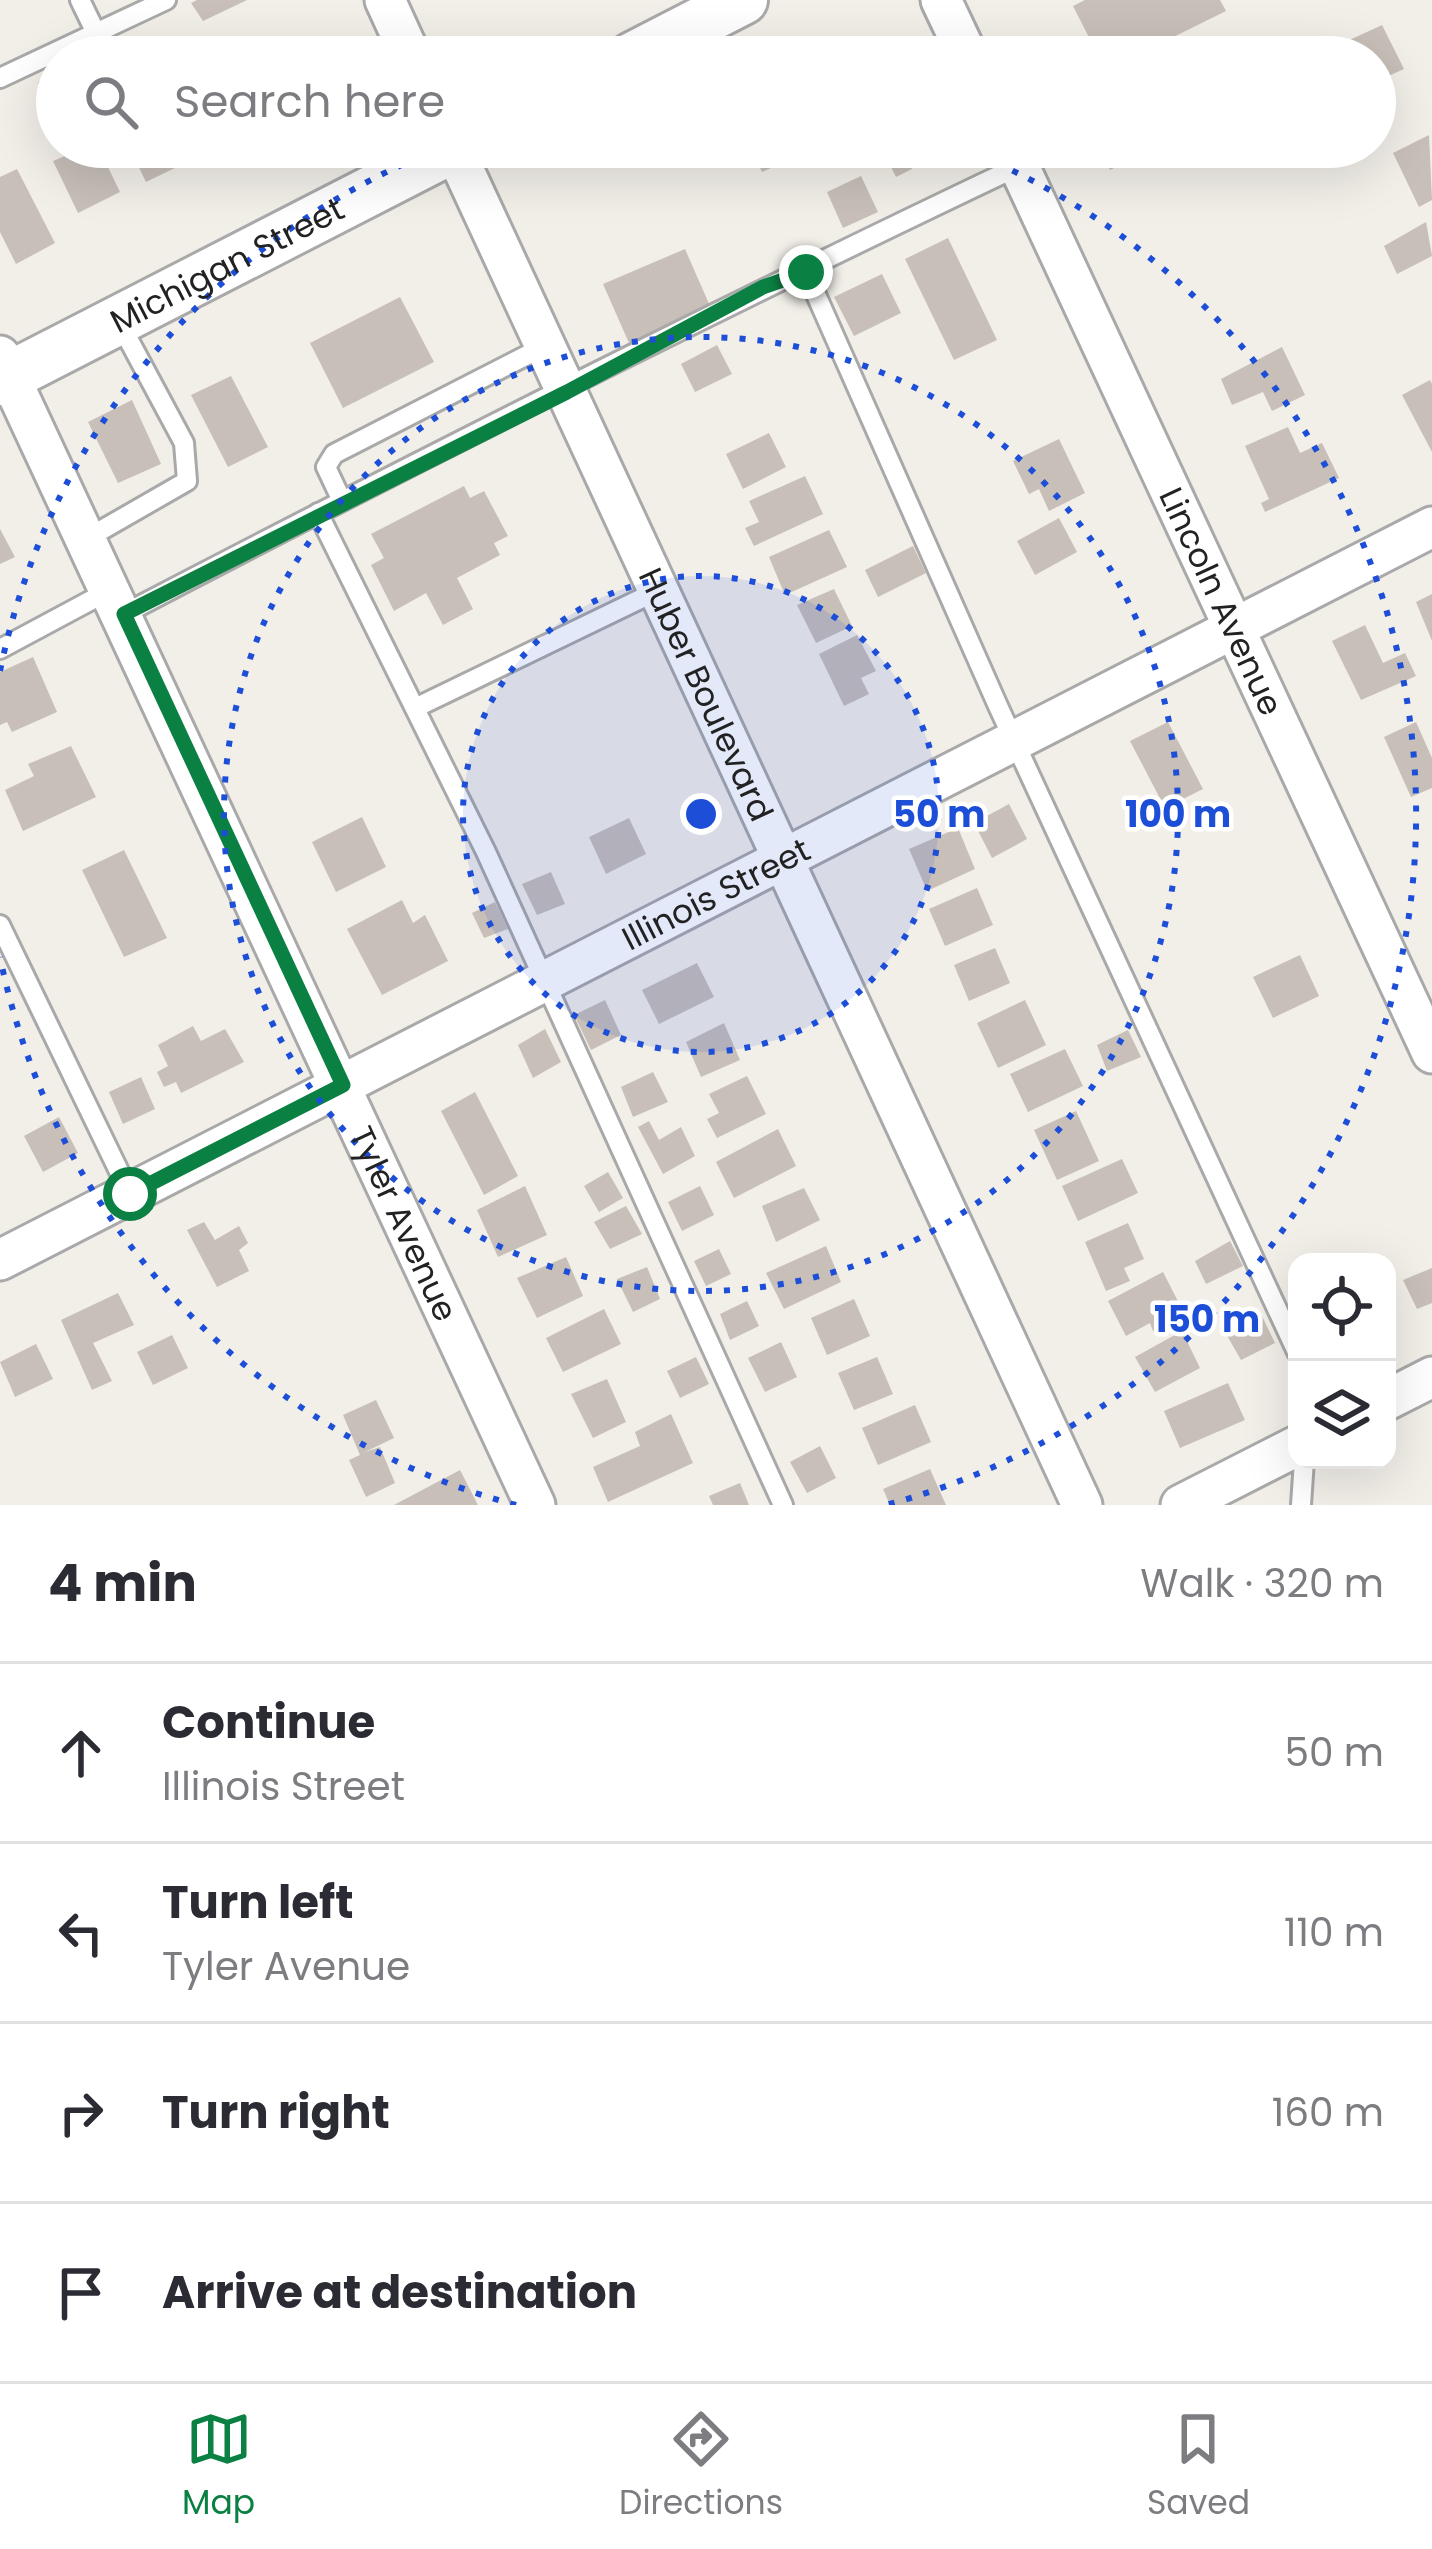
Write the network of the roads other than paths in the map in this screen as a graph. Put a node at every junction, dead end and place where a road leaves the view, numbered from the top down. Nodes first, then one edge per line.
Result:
1 (80, 0) edge
2 (166, 0) edge
3 (385, 0) edge
4 (743, 0) edge
5 (941, 0) edge
6 (96, 33) junction
7 (90, 36) edge
8 (401, 36) edge
9 (673, 36) edge
10 (958, 36) edge
11 (36, 61) edge
12 (0, 78) edge
13 (413, 168) edge
14 (464, 168) edge
15 (992, 168) edge
16 (1020, 168) edge
17 (806, 272) junction
18 (118, 320) junction
19 (545, 346) junction
20 (3, 371) edge
21 (567, 392) junction
22 (342, 501) junction
23 (318, 513) junction
24 (1432, 527) edge
25 (86, 539) junction
26 (658, 590) junction
27 (118, 602) junction
28 (1236, 627) junction
29 (0, 649) edge
30 (416, 708) junction
31 (1018, 739) junction
32 (783, 859) junction
33 (0, 925) edge
34 (545, 982) junction
35 (1432, 1052) edge
36 (343, 1085) junction
37 (130, 1194) junction
38 (0, 1260) edge
39 (1288, 1332) edge
40 (1432, 1377) edge
41 (1396, 1395) edge
42 (1288, 1451) edge
43 (1303, 1469) edge
44 (535, 1505) edge
45 (783, 1505) edge
46 (1082, 1505) edge
47 (1181, 1505) edge
48 (1300, 1505) edge

1 - 6 lane
2 - 6 lane
3 - 8 street
4 - 9 street
5 - 10 street
6 - 7 lane
11 - 12 lane
13 - 18 street, Michigan Street
14 - 19 street, Huber Boulevard
15 - 17 lane
16 - 28 street, Lincoln Avenue
17 - 21 lane
17 - 31 lane
18 - 20 street, Michigan Street
18 - 25 lane
19 - 21 street, Huber Boulevard
19 - 22 lane
20 - 25 street, Tyler Avenue
21 - 22 lane
21 - 26 street, Huber Boulevard
22 - 23 lane
23 - 27 lane
23 - 30 lane
24 - 28 street, Illinois Street
25 - 27 street, Tyler Avenue
26 - 30 lane
26 - 32 street, Huber Boulevard
27 - 29 lane
27 - 36 street, Tyler Avenue
28 - 31 street, Illinois Street
28 - 35 street, Lincoln Avenue
30 - 34 lane
31 - 32 street, Illinois Street
31 - 39 lane
32 - 34 street, Illinois Street
32 - 46 street, Huber Boulevard
33 - 37 lane
34 - 36 street, Illinois Street
34 - 45 lane
36 - 37 street, Illinois Street
36 - 44 street, Tyler Avenue
37 - 38 street, Illinois Street
40 - 41 street
42 - 47 street
43 - 48 lane

